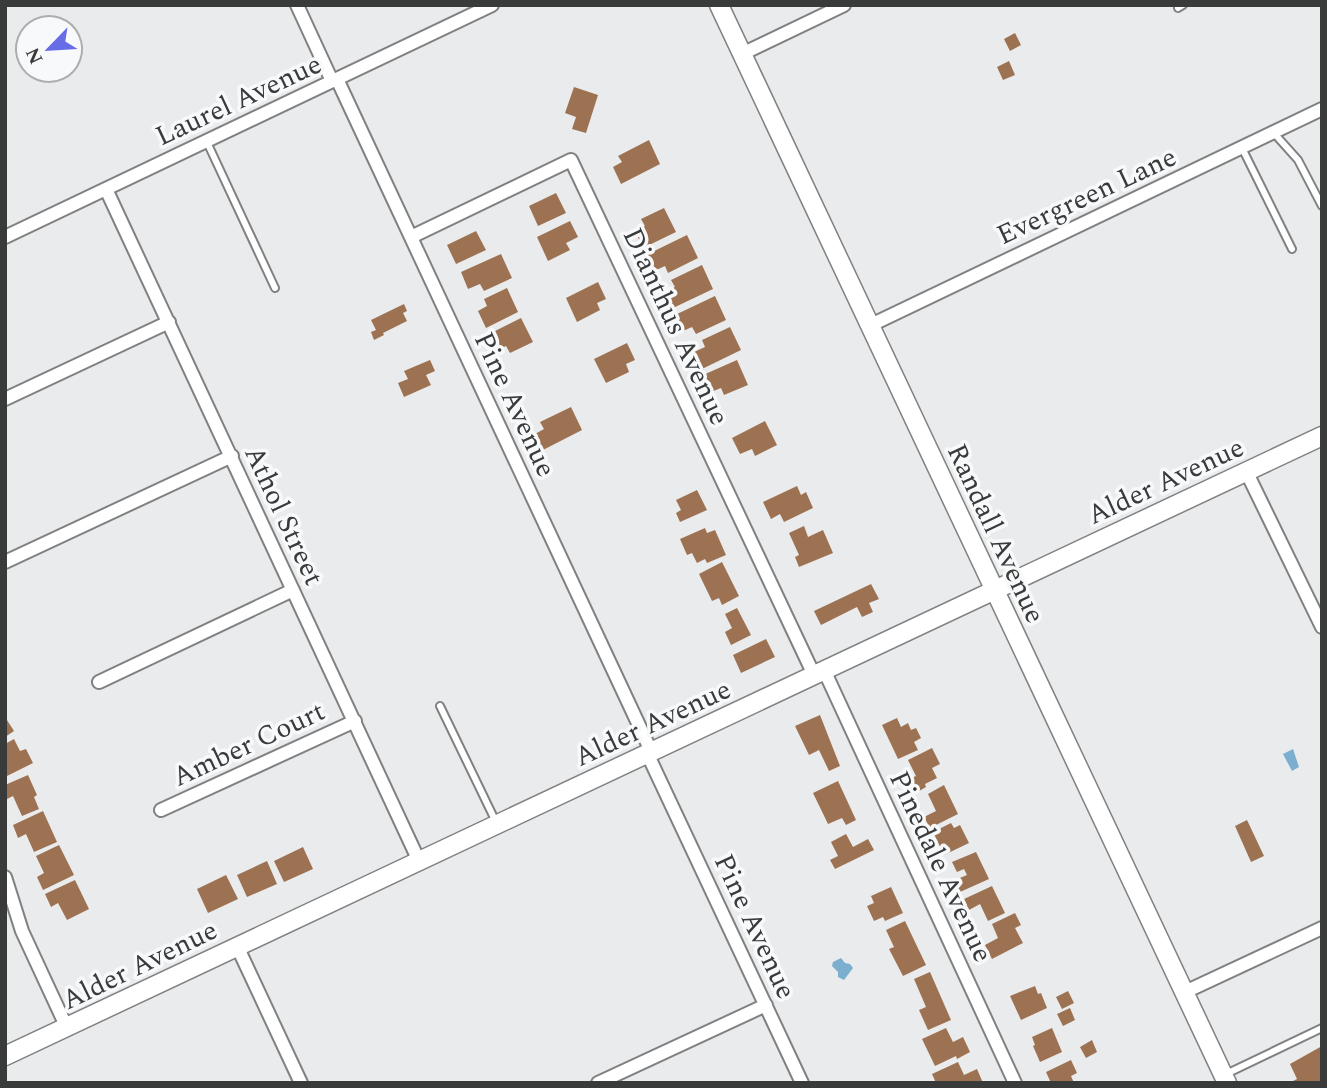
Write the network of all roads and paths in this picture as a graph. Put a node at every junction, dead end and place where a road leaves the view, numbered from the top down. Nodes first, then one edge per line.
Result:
1 (297, 5) edge
2 (492, 5) edge
3 (719, 5) edge
4 (844, 5) edge
5 (464, 11) edge
6 (742, 54) junction
7 (335, 80) junction
8 (1322, 109) edge
9 (1273, 132) junction
10 (206, 140) junction
11 (1242, 148) junction
12 (106, 189) junction
13 (1322, 206) edge
14 (5, 237) edge
15 (411, 237) junction
16 (1292, 249) dead end
17 (275, 288) dead end
18 (169, 322) junction
19 (871, 325) junction
20 (5, 399) edge
21 (1322, 436) edge
22 (232, 456) junction
23 (1247, 471) junction
24 (5, 562) edge
25 (994, 589) junction
26 (293, 590) junction
27 (1322, 628) edge
28 (819, 673) junction
29 (99, 682) dead end
30 (440, 705) dead end
31 (355, 721) junction
32 (649, 752) junction
33 (160, 810) dead end
34 (497, 824) junction
35 (419, 861) junction
36 (5, 877) edge
37 (1322, 928) edge
38 (237, 946) junction
39 (1185, 992) junction
40 (766, 1005) junction
41 (67, 1028) junction
42 (1322, 1028) edge
43 (5, 1056) edge
44 (1225, 1079) edge
45 (300, 1083) edge
46 (598, 1083) edge
47 (802, 1083) edge
48 (1015, 1083) edge

1 - 7 street, Pine Avenue
2 - 5 street, Laurel Avenue
3 - 6 main road, Randall Avenue
4 - 6 street
5 - 7 street, Laurel Avenue
6 - 19 main road, Randall Avenue
7 - 10 street, Laurel Avenue
7 - 15 street, Pine Avenue
8 - 9 street, Evergreen Lane
9 - 11 street, Evergreen Lane
9 - 13 lane
10 - 12 street, Laurel Avenue
10 - 17 lane
11 - 16 lane
11 - 19 street, Evergreen Lane
12 - 14 street, Laurel Avenue
12 - 18 street, Athol Street
15 - 28 street, Dianthus Avenue
15 - 32 street, Pine Avenue
18 - 20 street
18 - 22 street, Athol Street
19 - 25 main road, Randall Avenue
21 - 23 main road, Alder Avenue
22 - 24 street
22 - 26 street, Athol Street
23 - 25 main road, Alder Avenue
23 - 27 street
25 - 28 main road, Alder Avenue
25 - 39 main road, Randall Avenue
26 - 29 street
26 - 31 street, Athol Street
28 - 32 main road, Alder Avenue
28 - 48 street, Pinedale Avenue
30 - 34 lane
31 - 33 street, Amber Court
31 - 35 street, Athol Street
32 - 34 main road, Alder Avenue
32 - 40 street, Pine Avenue
34 - 35 main road, Alder Avenue
35 - 38 main road, Alder Avenue
36 - 41 street
37 - 39 street
38 - 41 main road, Alder Avenue
38 - 45 street
39 - 44 main road, Randall Avenue
40 - 46 street
40 - 47 street, Pine Avenue
41 - 43 main road, Alder Avenue
42 - 44 lane

